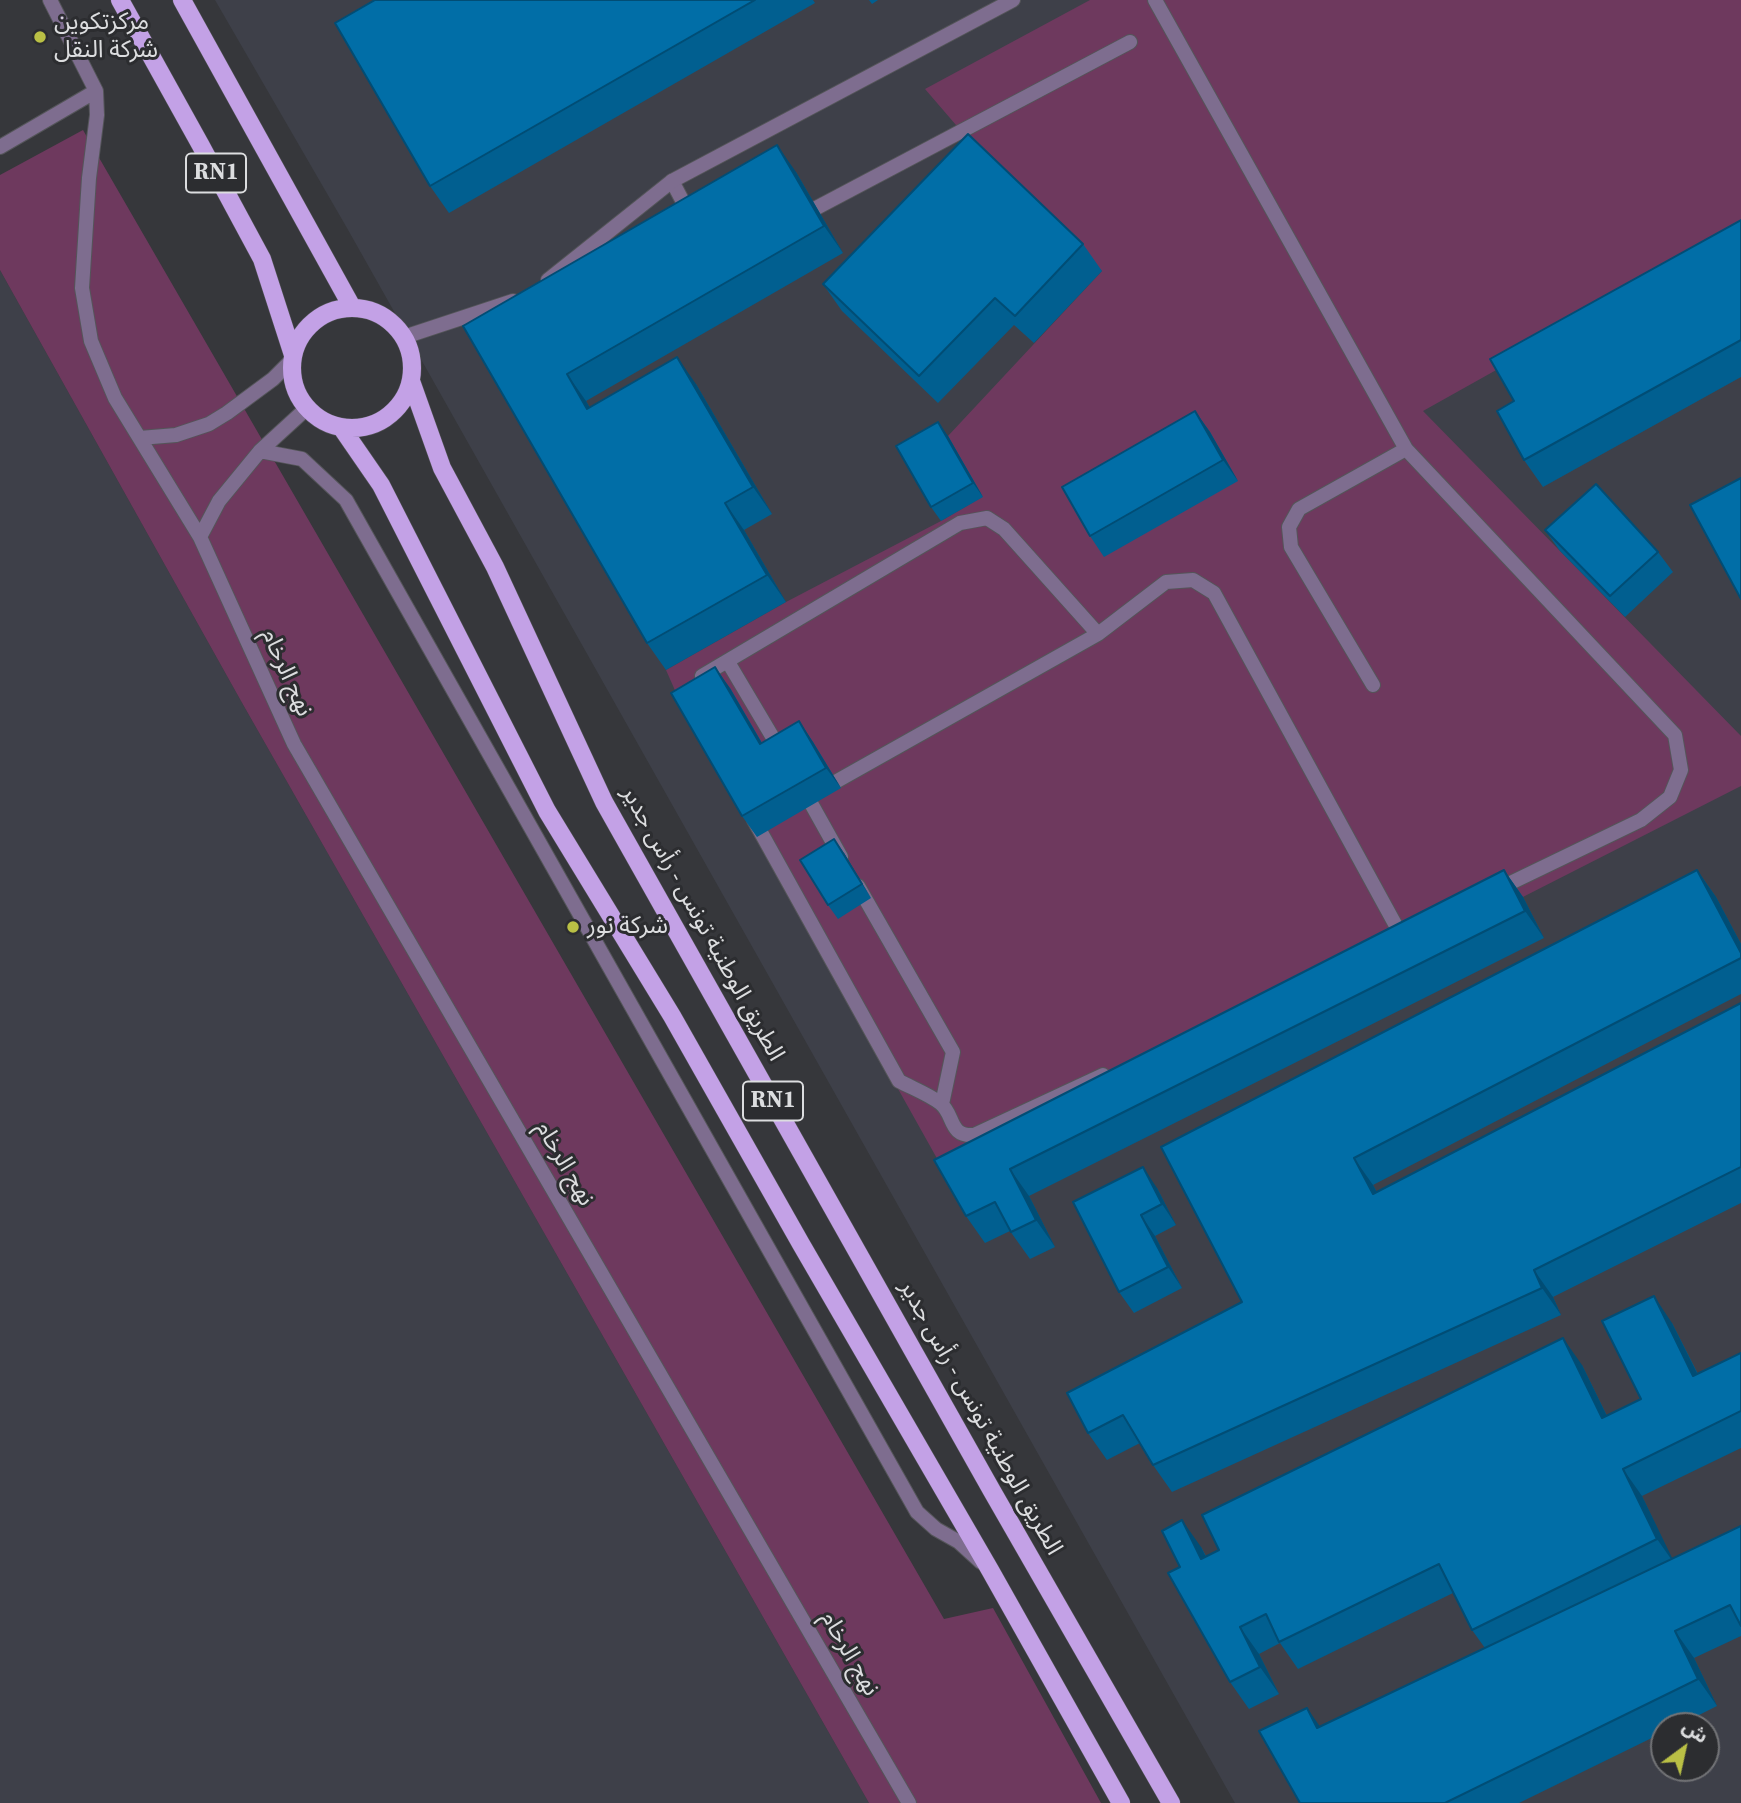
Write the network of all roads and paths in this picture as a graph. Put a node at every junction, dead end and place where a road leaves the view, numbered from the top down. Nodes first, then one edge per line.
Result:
1 (50, 0) edge
2 (120, 0) edge
3 (182, 0) edge
4 (1013, 0) edge
5 (1155, 0) edge
6 (1130, 42) dead end
7 (96, 91) junction
8 (0, 147) edge
9 (673, 181) junction
10 (783, 225) edge
11 (700, 234) edge
12 (352, 307) junction
13 (404, 337) junction
14 (293, 358) junction
15 (411, 381) junction
16 (307, 408) junction
17 (341, 427) junction
18 (140, 438) junction
19 (1406, 449) junction
20 (260, 451) junction
21 (200, 537) junction
22 (1098, 634) junction
23 (728, 662) junction
24 (690, 682) edge
25 (1373, 685) dead end
26 (803, 801) junction
27 (745, 806) edge
28 (1485, 895) edge
29 (1400, 935) edge
30 (1112, 1071) edge
31 (942, 1104) junction
32 (990, 1570) junction
33 (909, 1803) edge
34 (1121, 1803) edge
35 (1171, 1803) edge

1 - 7 street
2 - 14 main road, RN1
3 - 12 main road, RN1
4 - 9 street
5 - 19 street
6 - 10 street
7 - 8 street
7 - 18 street, نهج الرخام
9 - 11 street
9 - 13 street
12 - 13 main road
12 - 14 main road
13 - 15 main road, RN1
14 - 16 main road, RN1
14 - 18 street
15 - 17 main road
15 - 35 main road, الطريق الوطنية تونس - رأس جدير / RN1
16 - 17 main road, RN1
16 - 20 street
17 - 32 main road, RN1
18 - 21 street, نهج الرخام
19 - 25 street
19 - 28 street
20 - 21 street
20 - 32 street
21 - 33 street, نهج الرخام
22 - 23 street
22 - 26 street
22 - 29 street
23 - 24 street
23 - 26 street
26 - 31 street
27 - 31 street
30 - 31 street
32 - 34 main road, RN1

